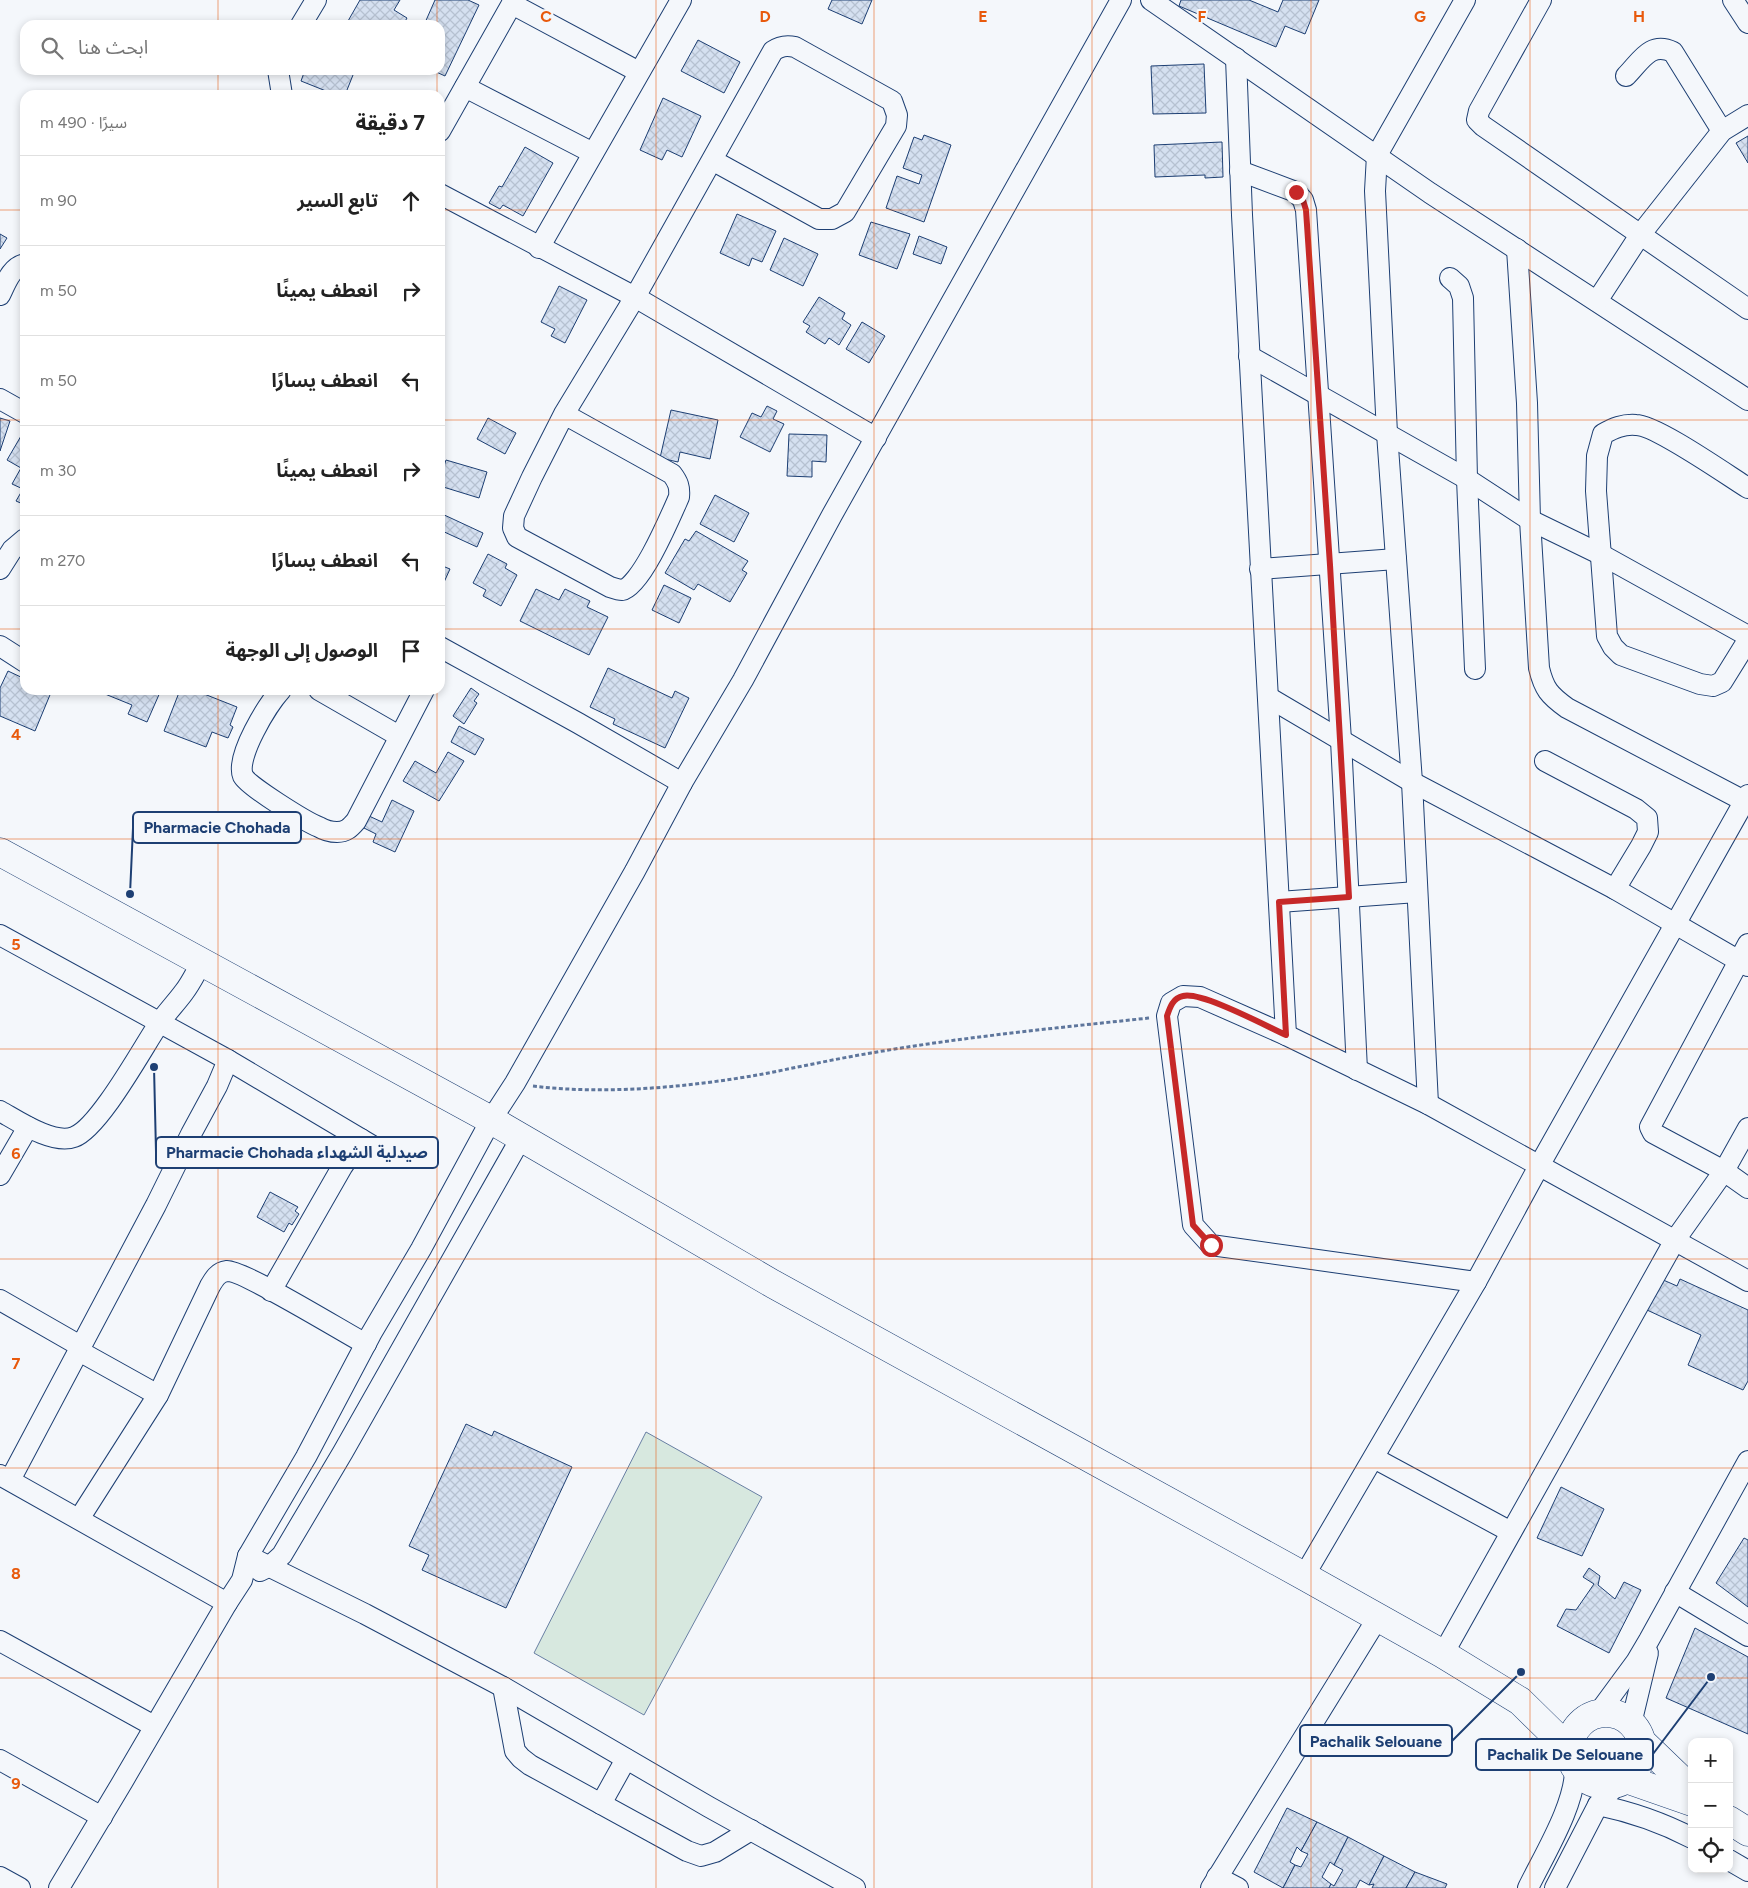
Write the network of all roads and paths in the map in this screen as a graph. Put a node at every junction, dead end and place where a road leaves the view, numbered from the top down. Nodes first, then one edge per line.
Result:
1 (316, 0) edge
2 (680, 0) edge
3 (1120, 0) edge
4 (1151, 0) edge
5 (1465, 0) edge
6 (1541, 0) edge
7 (1733, 0) edge
8 (514, 2) edge
9 (304, 20) edge
10 (1748, 24) edge
11 (1236, 58) junction
12 (639, 72) junction
13 (279, 75) edge
14 (1626, 76) dead end
15 (465, 87) junction
16 (281, 90) edge
17 (1748, 115) edge
18 (445, 122) edge
19 (1722, 130) junction
20 (593, 153) junction
21 (1377, 155) junction
22 (712, 160) junction
23 (1240, 171) junction
24 (445, 197) edge
25 (1640, 235) junction
26 (539, 248) junction
27 (1518, 249) junction
28 (20, 266) edge
29 (1450, 278) dead end
30 (0, 295) edge
31 (636, 297) junction
32 (1597, 300) junction
33 (1748, 309) edge
34 (1249, 356) junction
35 (1319, 395) junction
36 (0, 399) edge
37 (1748, 400) edge
38 (20, 410) edge
39 (564, 414) junction
40 (1387, 433) junction
41 (876, 438) junction
42 (1467, 479) junction
43 (1748, 488) edge
44 (1530, 520) junction
45 (20, 543) edge
46 (1602, 556) junction
47 (1396, 559) junction
48 (1330, 565) junction
49 (0, 569) edge
50 (1260, 569) junction
51 (1748, 638) edge
52 (0, 646) edge
53 (445, 654) edge
54 (20, 659) edge
55 (1475, 669) dead end
56 (277, 695) edge
57 (328, 695) edge
58 (421, 695) edge
59 (1268, 698) junction
60 (399, 736) junction
61 (1341, 740) junction
62 (1545, 761) dead end
63 (1412, 782) junction
64 (682, 783) junction
65 (1747, 800) edge
66 (0, 852) edge
67 (1615, 889) junction
68 (1417, 892) junction
69 (1349, 897) junction
70 (1279, 902) junction
71 (1675, 924) junction
72 (0, 935) edge
73 (1745, 957) edge
74 (202, 962) junction
75 (1167, 1016) junction
76 (159, 1023) junction
77 (1286, 1035) junction
78 (228, 1060) junction
79 (1357, 1070) junction
80 (515, 1083) junction
81 (1428, 1104) junction
82 (0, 1111) edge
83 (491, 1120) junction
84 (28, 1127) junction
85 (1748, 1128) edge
86 (521, 1138) junction
87 (1539, 1166) junction
88 (1724, 1171) junction
89 (0, 1175) edge
90 (1748, 1188) edge
91 (1675, 1240) junction
92 (1748, 1281) edge
93 (1476, 1282) junction
94 (271, 1291) junction
95 (0, 1300) edge
96 (366, 1344) junction
97 (80, 1349) junction
98 (158, 1395) junction
99 (1374, 1458) junction
100 (1748, 1461) edge
101 (5, 1477) edge
102 (80, 1519) junction
103 (1511, 1532) junction
104 (248, 1556) junction
105 (270, 1566) junction
106 (1304, 1576) junction
107 (242, 1580) junction
108 (1675, 1592) junction
109 (227, 1603) junction
110 (1378, 1619) junction
111 (1654, 1629) junction
112 (1748, 1636) edge
113 (0, 1641) edge
114 (1443, 1654) junction
115 (502, 1687) junction
116 (1520, 1701) junction
117 (1590, 1718) junction
118 (154, 1726) junction
119 (1636, 1732) junction
120 (1572, 1758) junction
121 (626, 1759) junction
122 (0, 1760) edge
123 (1622, 1781) junction
124 (1688, 1786) edge
125 (1688, 1801) edge
126 (601, 1804) junction
127 (1598, 1805) junction
128 (102, 1817) junction
129 (1733, 1823) edge
130 (751, 1830) junction
131 (1748, 1832) edge
132 (1688, 1836) edge
133 (1733, 1862) edge
134 (1748, 1870) edge
135 (0, 1876) edge
136 (1214, 1882) edge
137 (20, 1888) edge
138 (59, 1888) edge
139 (855, 1888) edge
140 (1238, 1888) edge
141 (1528, 1888) edge
142 (1555, 1888) edge

1 - 9 street
2 - 12 street
3 - 41 street
4 - 11 street
5 - 21 street
6 - 25 street
7 - 10 street
8 - 12 street
8 - 15 street
11 - 21 street
11 - 23 street
12 - 20 street
13 - 16 street
14 - 19 street
15 - 18 street
15 - 20 street
17 - 19 street
19 - 25 street
20 - 26 street
21 - 27 street
21 - 40 street
22 - 22 street
22 - 31 street
23 - 34 street
23 - 35 street
24 - 26 street
25 - 32 street
25 - 33 street
26 - 31 street
27 - 32 street
27 - 44 street
28 - 30 street
29 - 42 street
31 - 39 street
31 - 41 street
32 - 37 street
34 - 35 street
34 - 50 street
35 - 40 street
35 - 48 street
36 - 38 street
39 - 39 street
40 - 42 street
40 - 47 street
41 - 64 street
42 - 44 street
42 - 55 street
43 - 46 street
44 - 46 street
44 - 65 street
45 - 49 street
46 - 51 street
46 - 51 street
47 - 48 street
47 - 63 street
48 - 50 street
48 - 61 street
50 - 59 street
52 - 54 street
53 - 64 street
56 - 60 street
57 - 60 street
58 - 60 street
59 - 61 street
59 - 70 street
61 - 63 street
61 - 69 street
62 - 67 street
63 - 67 street
63 - 68 street
64 - 80 street
65 - 71 street
66 - 74 highway
67 - 71 street
68 - 69 street
68 - 81 street
69 - 70 street
69 - 79 street
70 - 77 street
71 - 73 street
71 - 87 street
72 - 76 street
73 - 88 street
74 - 76 street
74 - 83 highway
75 - 77 street
75 - 80 path
75 - 93 street
76 - 78 street
76 - 84 street
77 - 79 street
78 - 94 street
78 - 97 street
79 - 81 street
80 - 83 street
81 - 87 street
82 - 84 street
83 - 86 highway
83 - 96 street
84 - 89 street
85 - 88 street
86 - 105 street
86 - 106 highway
87 - 91 street
87 - 93 street
88 - 90 street
88 - 91 street
91 - 92 street
91 - 103 street
93 - 99 street
94 - 96 street
94 - 98 street
95 - 97 street
96 - 104 street
97 - 98 street
97 - 101 street
98 - 102 street
99 - 103 street
99 - 106 street
100 - 108 street
101 - 102 street
102 - 109 street
103 - 114 street
104 - 105 street
104 - 107 street
105 - 107 street
105 - 115 street
106 - 110 highway
107 - 109 street
108 - 111 street
108 - 112 street
109 - 118 street
110 - 114 highway
110 - 136 street
111 - 117 street
111 - 119 street
113 - 118 street
114 - 116 highway
115 - 121 street
115 - 126 street
116 - 117 highway
116 - 120 highway
117 - 119 highway
117 - 120 highway
118 - 128 street
119 - 123 highway
119 - 124 highway
120 - 123 highway
120 - 141 street
121 - 126 street
121 - 130 street
122 - 128 street
123 - 125 highway
123 - 127 street
126 - 130 street
127 - 132 street
127 - 142 street
128 - 138 street
129 - 131 highway
130 - 139 street
133 - 134 street
135 - 137 street
136 - 140 street

